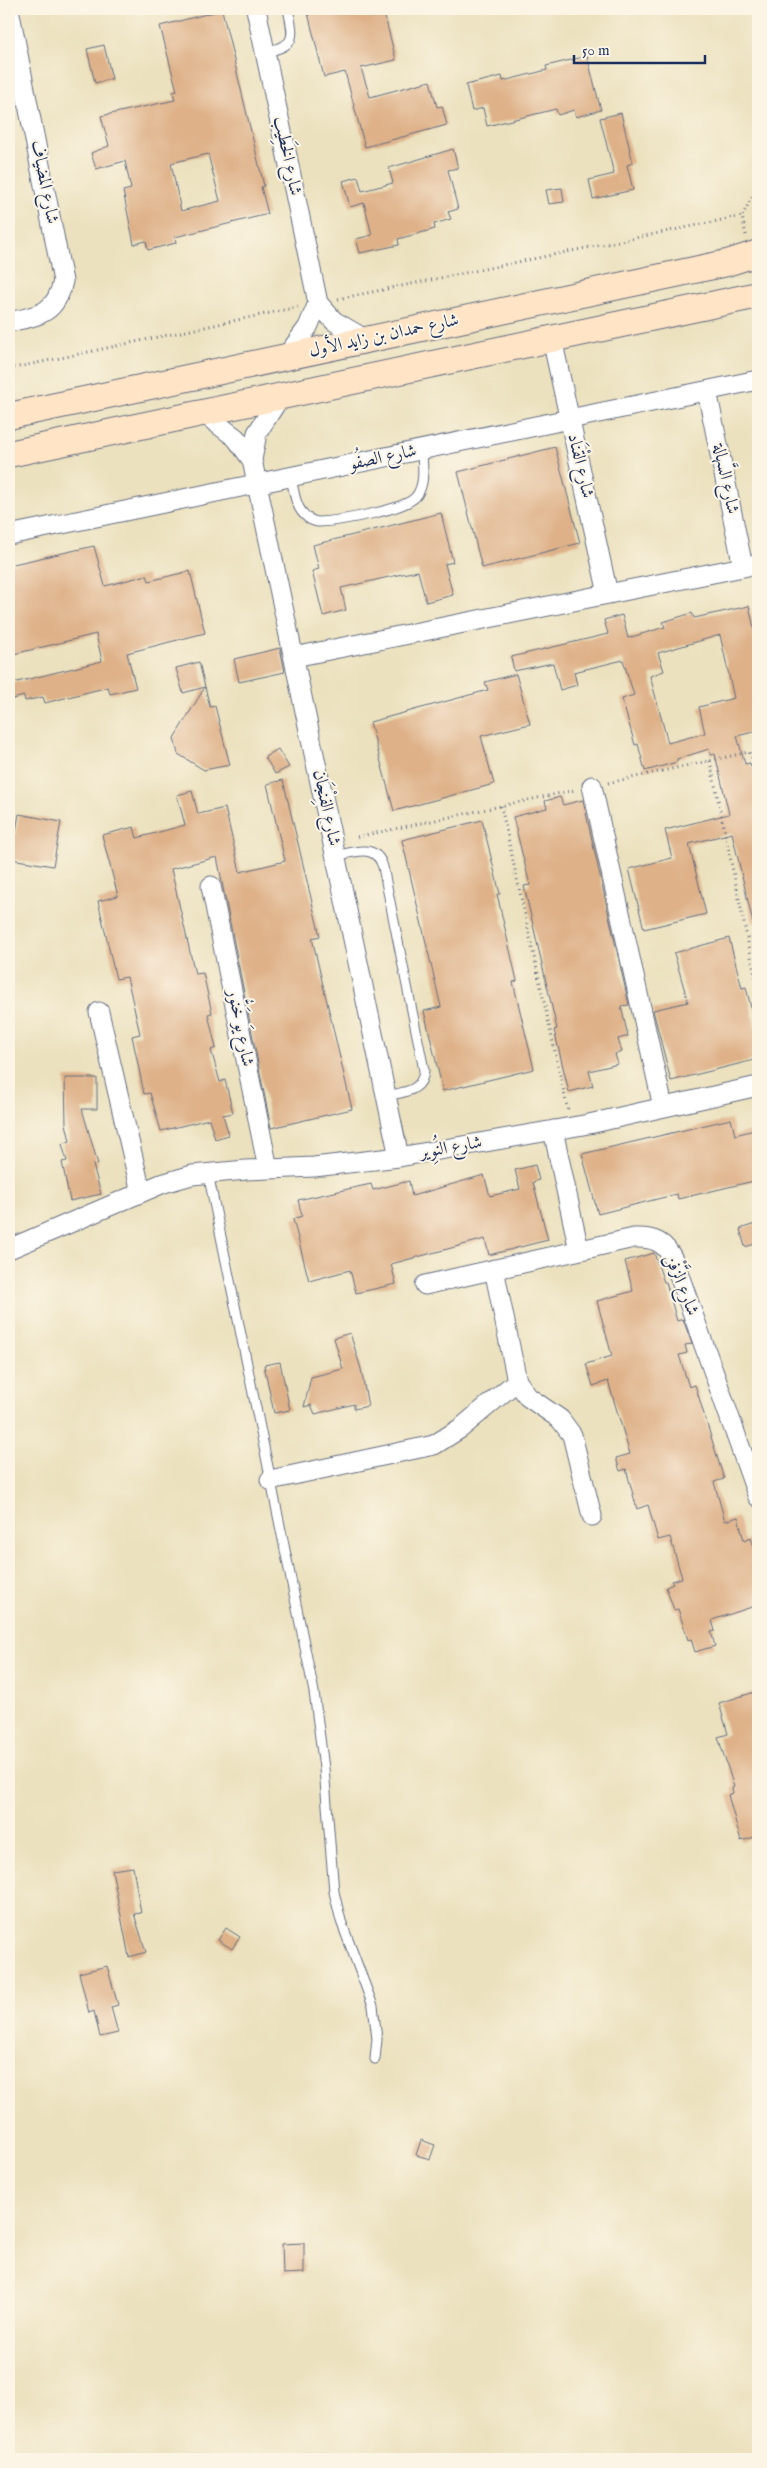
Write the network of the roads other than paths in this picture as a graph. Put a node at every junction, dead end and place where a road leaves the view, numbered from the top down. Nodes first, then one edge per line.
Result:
1 (9, 9) edge
2 (256, 9) edge
3 (288, 9) edge
4 (264, 52) junction
5 (758, 253) edge
6 (758, 295) edge
7 (318, 303) junction
8 (9, 322) edge
9 (365, 339) junction
10 (552, 339) junction
11 (286, 357) junction
12 (758, 380) edge
13 (707, 391) junction
14 (280, 396) junction
15 (203, 413) junction
16 (9, 416) edge
17 (570, 419) junction
18 (422, 450) junction
19 (9, 454) edge
20 (252, 460) junction
21 (290, 477) junction
22 (257, 484) junction
23 (9, 535) edge
24 (751, 565) edge
25 (608, 594) junction
26 (294, 657) junction
27 (592, 786) road end
28 (334, 849) junction
29 (211, 886) dead end
30 (99, 1012) dead end
31 (758, 1086) edge
32 (386, 1096) junction
33 (663, 1107) junction
34 (553, 1130) junction
35 (399, 1157) junction
36 (268, 1169) junction
37 (208, 1173) junction
38 (141, 1192) junction
39 (9, 1249) edge
40 (579, 1250) junction
41 (494, 1269) junction
42 (425, 1285) dead end
43 (517, 1382) junction
44 (270, 1480) junction
45 (758, 1497) edge
46 (592, 1516) dead end
47 (375, 2059) dead end

1 - 8 street, شارع المضياف
2 - 4 street, شارع الخَطِيب
3 - 4 lane
4 - 7 street, شارع الخَطِيب
5 - 9 main road, شارع حمدان بن زايد الأول
6 - 10 main road
7 - 9 street
7 - 11 street
9 - 11 main road, شارع حمدان بن زايد الأول
10 - 14 main road
10 - 17 street, شارع القْنَاد
11 - 16 main road, شارع حمدان بن زايد الأول
12 - 13 street, شارع الصفُو
13 - 17 street, شارع الصفُو
13 - 24 street, شارع السَّهالة
14 - 15 main road
14 - 20 street, شارع الفِنْجَان
15 - 19 main road
15 - 20 street, شارع الفِنْجَان
17 - 18 street, شارع الصفُو
17 - 25 street, شارع القْنَاد
18 - 21 street, شارع الصفُو
18 - 21 lane
20 - 22 street, شارع الفِنْجَان
21 - 22 street, شارع الصفُو
22 - 23 street, شارع الصفُو
22 - 26 street, شارع الفِنْجَان
24 - 25 street
25 - 26 street
26 - 28 street, شارع الفِنْجَان
27 - 33 street
28 - 32 street, شارع الفِنْجَان
28 - 32 lane
29 - 36 street, شارع يَو خَنُّور
30 - 38 street
31 - 33 street, شارع النُوِير
32 - 35 street, شارع الفِنْجَان
33 - 34 street, شارع النُوِير
34 - 35 street, شارع النُوِير
34 - 40 street
35 - 36 street, شارع النُوِير
36 - 37 street, شارع النُوِير
37 - 38 street, شارع النُوِير
37 - 44 lane
38 - 39 street, شارع النُوِير
40 - 41 street, شارع الزَّفْن
40 - 45 street, شارع الزَّفْن
41 - 42 street, شارع الزَّفْن
41 - 43 street
43 - 44 street
43 - 46 street
44 - 47 lane

